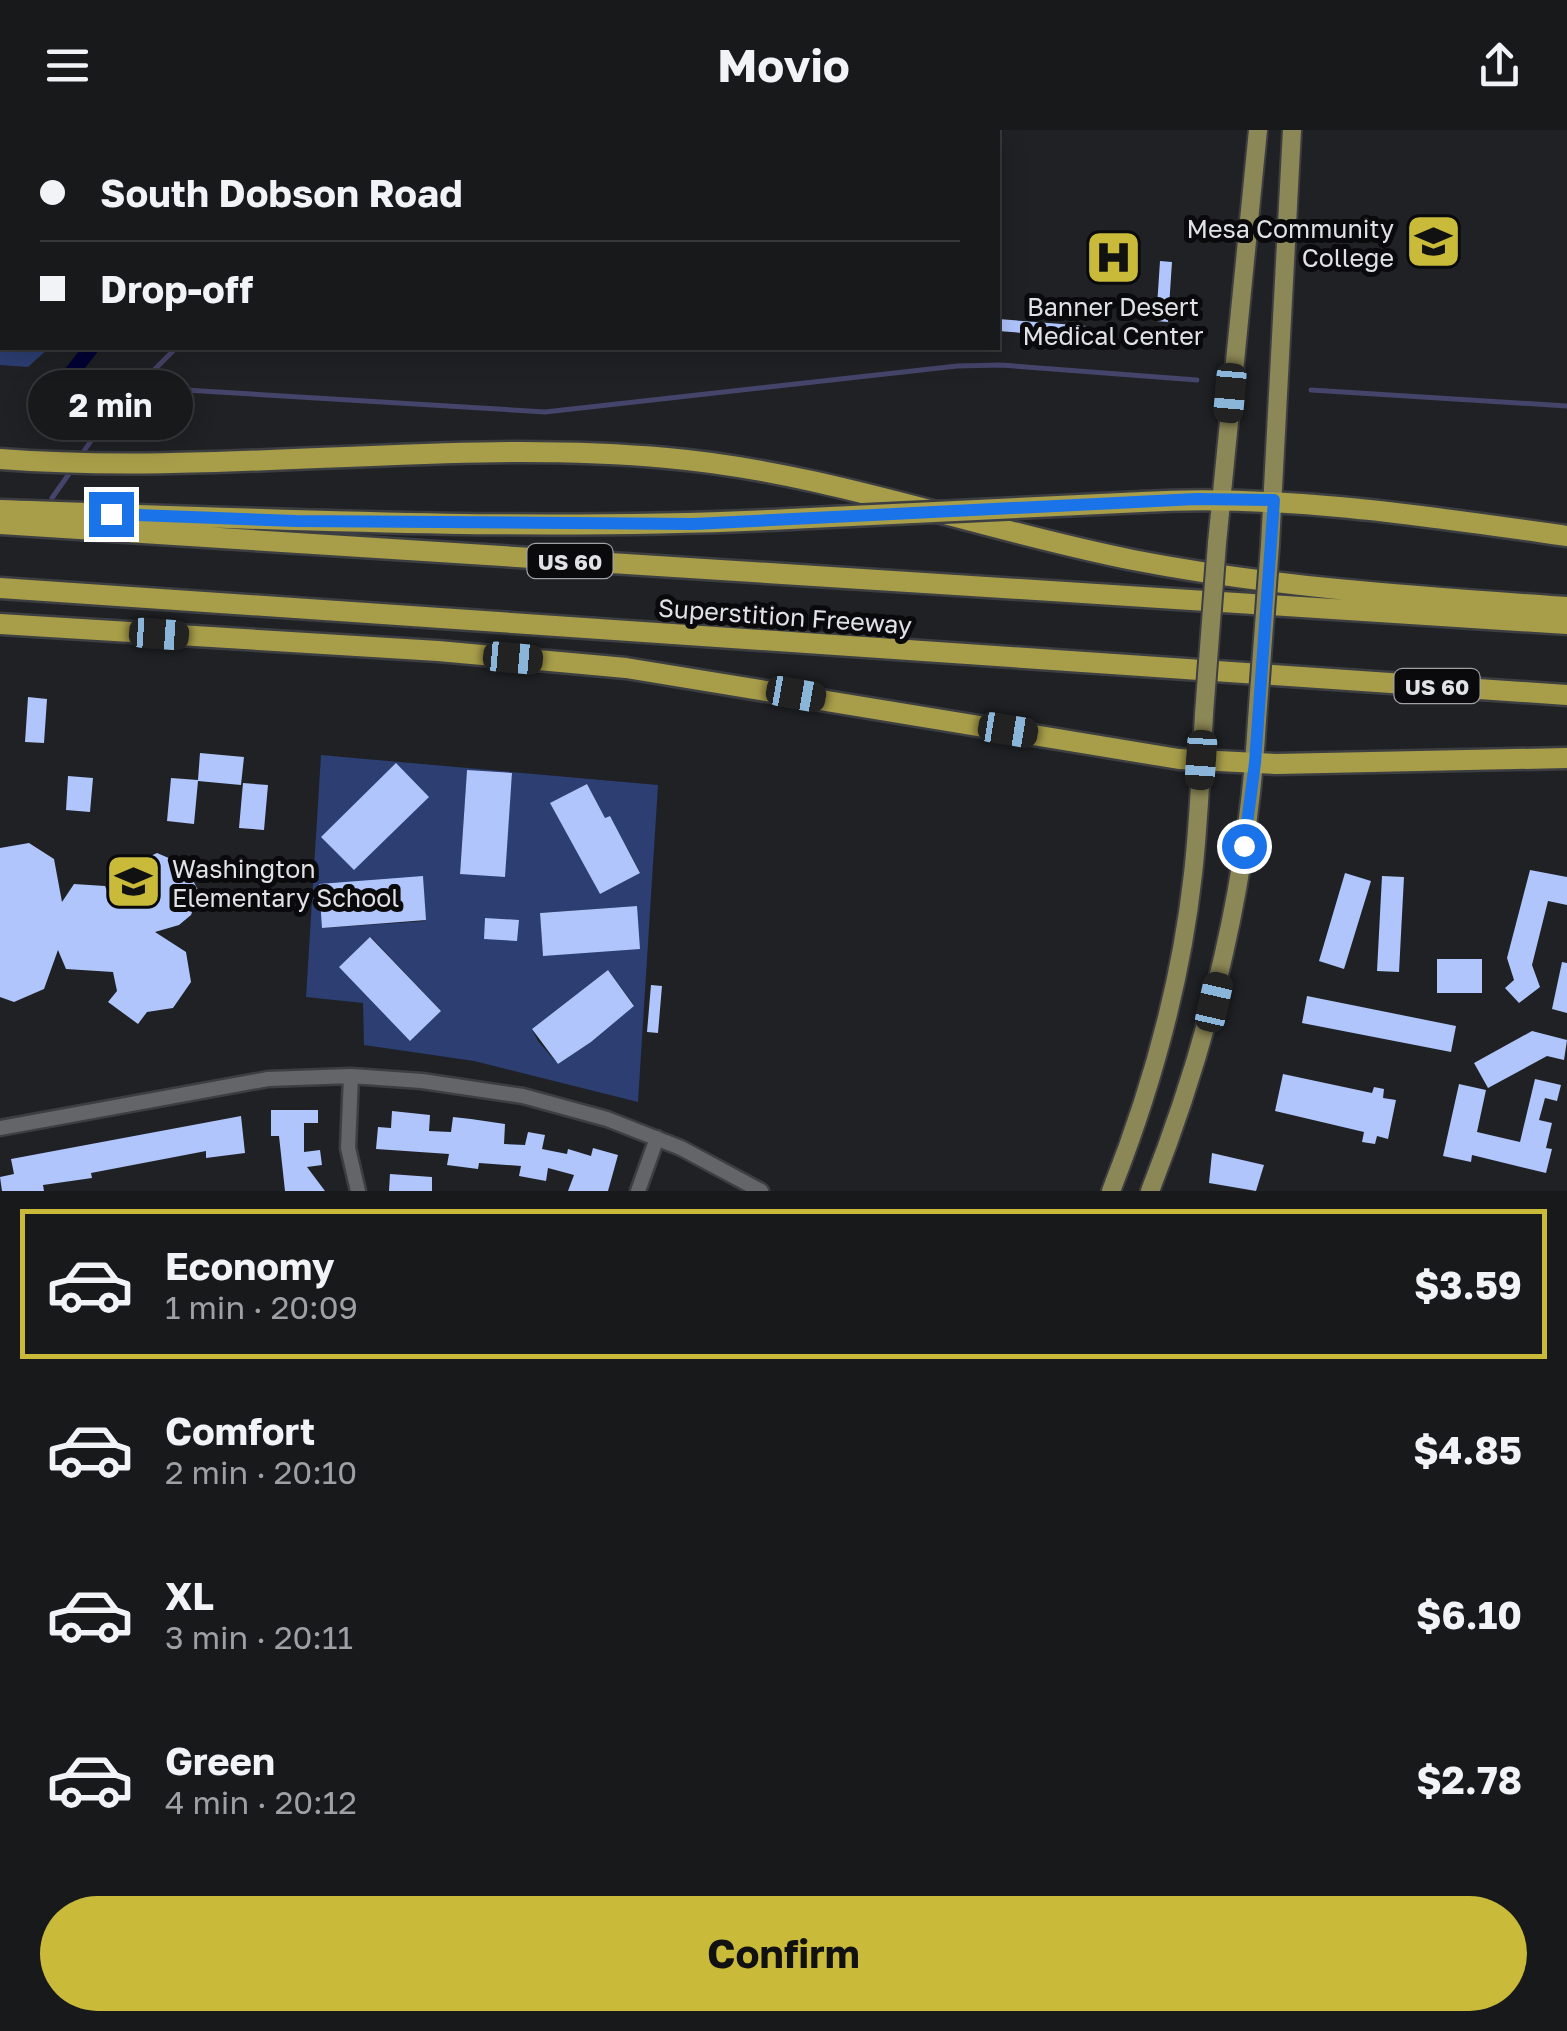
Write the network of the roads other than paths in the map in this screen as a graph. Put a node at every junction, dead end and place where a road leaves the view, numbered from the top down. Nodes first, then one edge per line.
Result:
1 (1258, 130) edge
2 (1292, 130) edge
3 (0, 459) edge
4 (1221, 499) junction
5 (1274, 500) junction
6 (0, 510) edge
7 (0, 524) edge
8 (1567, 536) edge
9 (0, 590) edge
10 (1567, 607) edge
11 (0, 624) edge
12 (1567, 624) edge
13 (1567, 695) edge
14 (1567, 758) edge
15 (1201, 760) junction
16 (1255, 763) junction
17 (351, 1076) junction
18 (0, 1128) edge
19 (657, 1138) junction
20 (358, 1191) edge
21 (638, 1191) edge
22 (761, 1191) edge
23 (1110, 1191) edge
24 (1150, 1191) edge

1 - 4 main road
2 - 5 main road
3 - 10 highway
4 - 5 highway
4 - 6 highway, bridge
4 - 15 main road, bridge
5 - 8 highway
5 - 16 main road, bridge
7 - 12 highway, Superstition Freeway / US 60
9 - 13 highway, Superstition Freeway / US 60
11 - 15 highway
14 - 16 highway
15 - 16 highway
15 - 23 main road
16 - 24 main road
17 - 18 street
17 - 19 street
17 - 20 street
19 - 21 street
19 - 22 street

